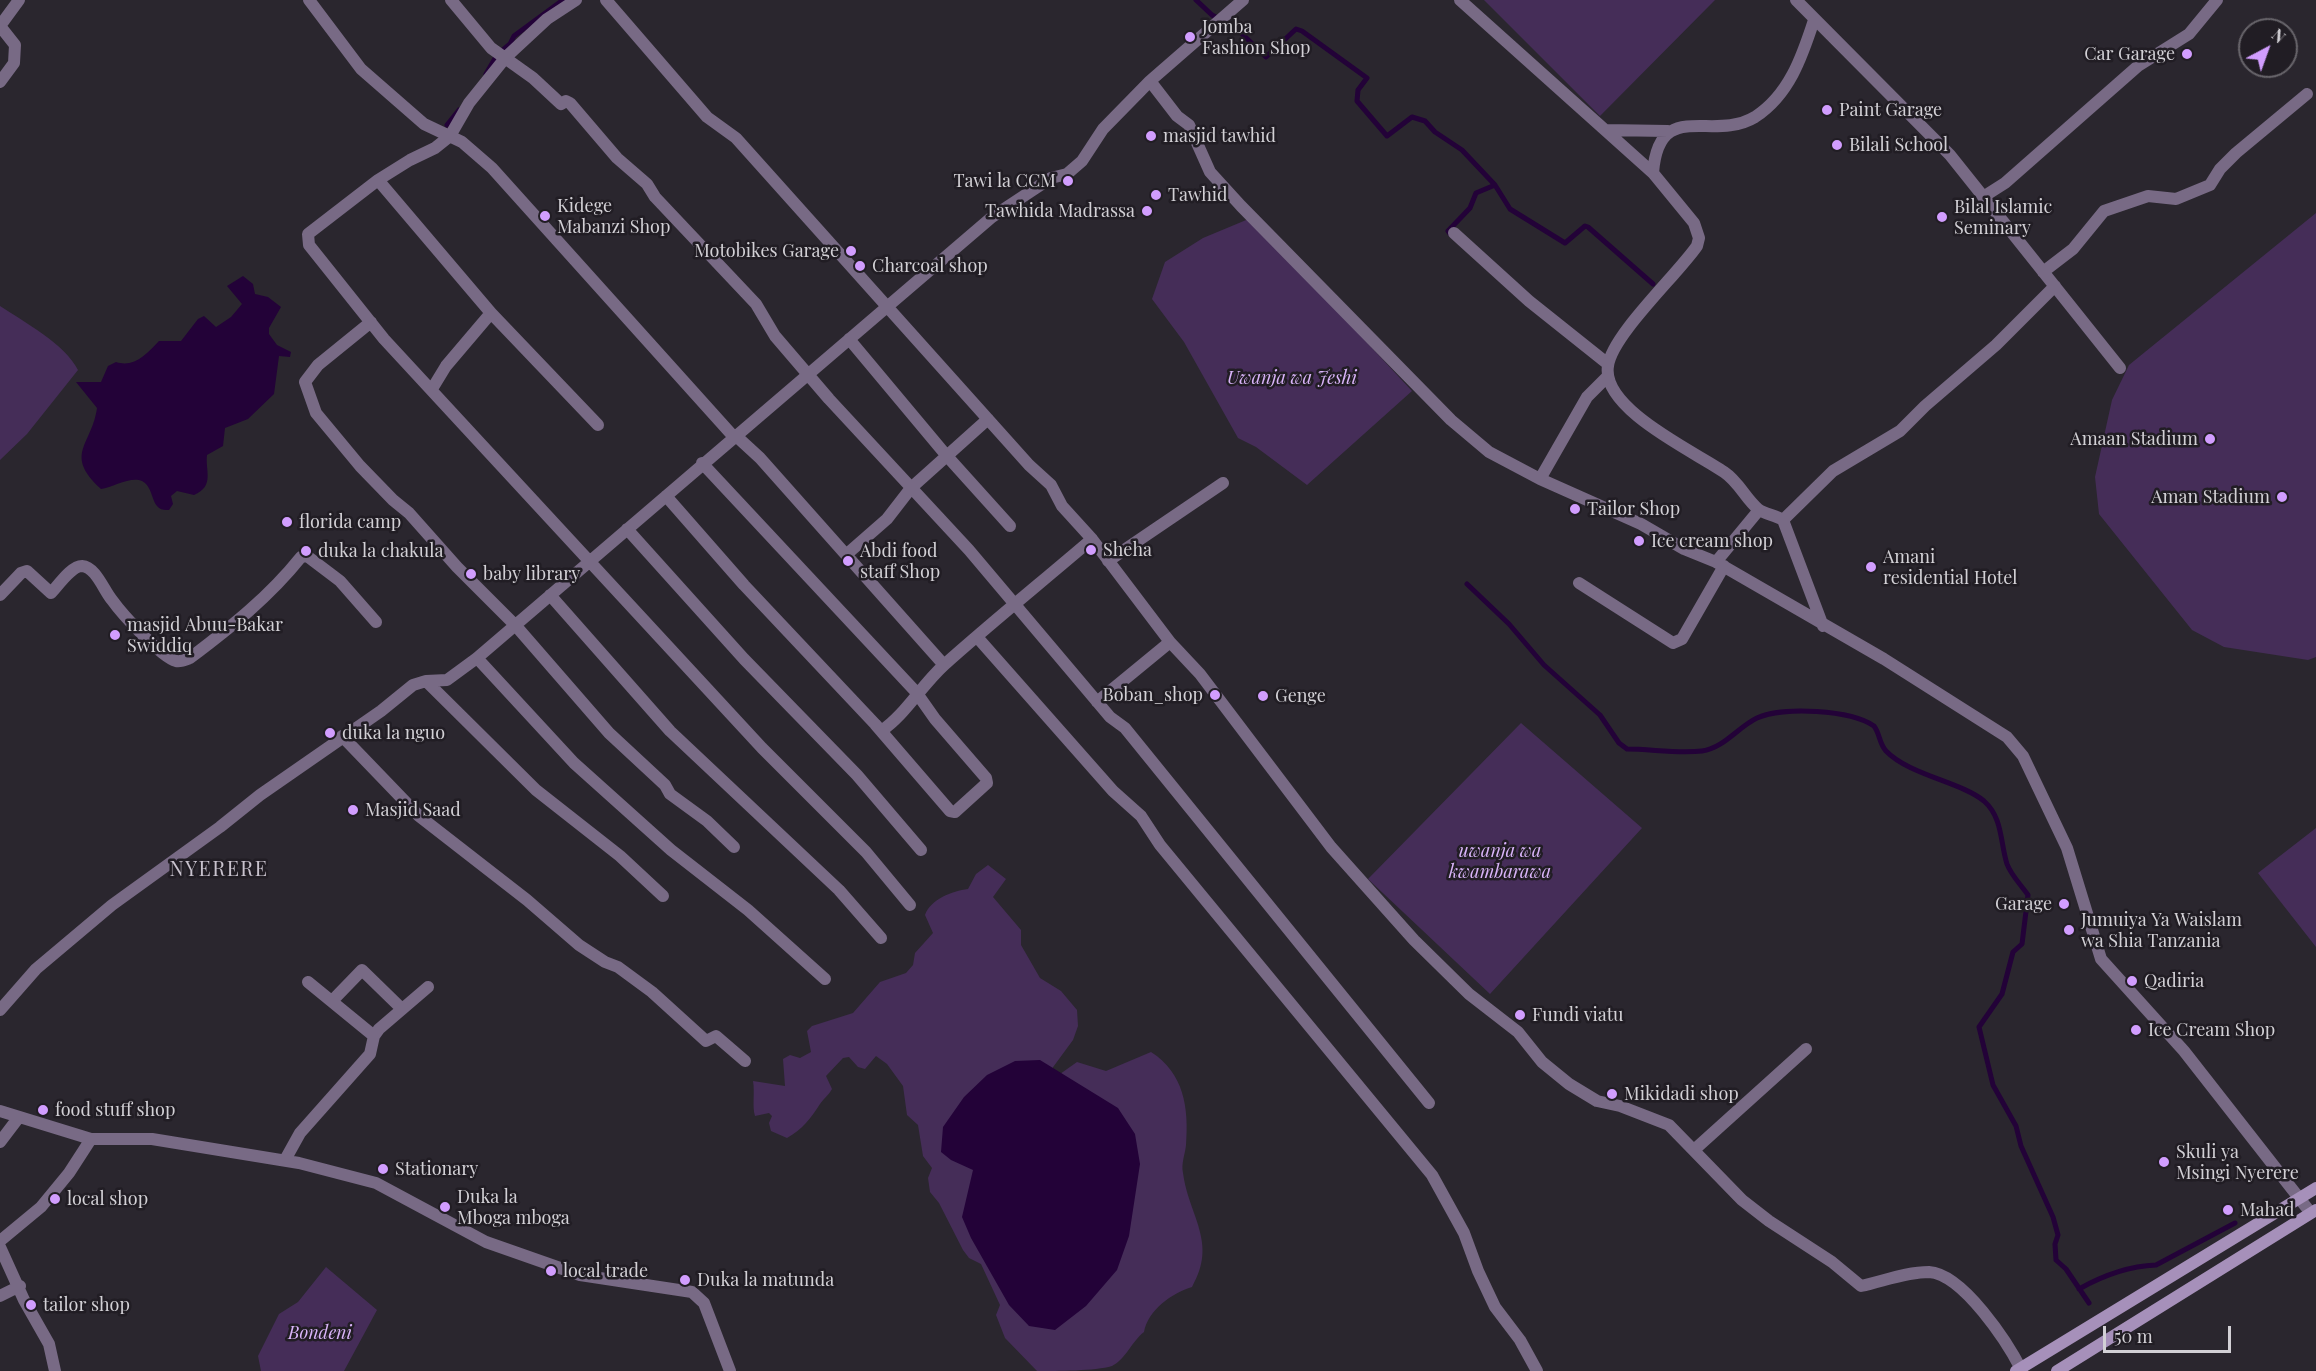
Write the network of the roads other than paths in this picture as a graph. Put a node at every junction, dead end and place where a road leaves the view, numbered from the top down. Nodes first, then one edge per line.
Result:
1 (19, 0) edge
2 (309, 0) edge
3 (451, 0) edge
4 (576, 0) edge
5 (606, 0) edge
6 (1243, 0) edge
7 (1460, 0) edge
8 (1796, 0) edge
9 (2217, 0) edge
10 (1814, 20) junction
11 (0, 26) edge
12 (506, 57) junction
13 (1150, 81) junction
14 (0, 82) edge
15 (2307, 94) dead end
16 (1605, 130) junction
17 (1668, 131) junction
18 (450, 135) junction
19 (1653, 172) junction
20 (378, 180) junction
21 (1983, 197) junction
22 (1454, 234) dead end
23 (2043, 272) junction
24 (2055, 286) junction
25 (889, 305) junction
26 (491, 314) junction
27 (370, 322) junction
28 (849, 339) junction
29 (1608, 364) junction
30 (2120, 368) dead end
31 (809, 373) junction
32 (1607, 377) junction
33 (432, 389) junction
34 (988, 418) junction
35 (598, 424) dead end
36 (734, 436) junction
37 (946, 455) junction
38 (702, 463) junction
39 (1540, 479) junction
40 (1223, 483) dead end
41 (911, 488) junction
42 (666, 496) junction
43 (1759, 510) junction
44 (1783, 520) junction
45 (1010, 526) dead end
46 (627, 529) junction
47 (1092, 538) junction
48 (847, 554) junction
49 (591, 560) junction
50 (1108, 561) junction
51 (1720, 564) junction
52 (1579, 583) dead end
53 (0, 595) edge
54 (550, 595) junction
55 (1014, 605) junction
56 (376, 622) dead end
57 (516, 626) junction
58 (1823, 626) junction
59 (977, 637) junction
60 (1170, 642) junction
61 (477, 658) junction
62 (945, 665) junction
63 (426, 681) junction
64 (916, 692) junction
65 (1097, 702) junction
66 (880, 731) junction
67 (342, 736) junction
68 (734, 847) dead end
69 (921, 850) dead end
70 (663, 896) dead end
71 (910, 905) dead end
72 (881, 938) dead end
73 (825, 980) dead end
74 (308, 982) dead end
75 (428, 987) dead end
76 (332, 1001) junction
77 (402, 1009) junction
78 (0, 1010) edge
79 (374, 1036) junction
80 (1806, 1050) dead end
81 (745, 1061) dead end
82 (1429, 1103) dead end
83 (0, 1111) edge
84 (18, 1117) junction
85 (91, 1139) junction
86 (0, 1142) edge
87 (1694, 1150) junction
88 (285, 1160) junction
89 (2316, 1188) edge
90 (2299, 1198) junction
91 (2313, 1211) edge
92 (0, 1241) edge
93 (0, 1247) edge
94 (20, 1286) junction
95 (0, 1296) edge
96 (2019, 1370) edge
97 (55, 1371) edge
98 (730, 1371) edge
99 (1537, 1371) edge
100 (2057, 1371) edge

1 - 11 street
2 - 18 street
3 - 12 street
4 - 12 street
5 - 25 street
6 - 13 street
7 - 16 street
8 - 10 street
9 - 21 street
10 - 17 street
10 - 21 street
11 - 14 street
12 - 18 street
12 - 31 street
13 - 25 street
13 - 39 street
15 - 23 street
16 - 17 street
16 - 19 street
17 - 19 street
18 - 20 street
18 - 36 street
19 - 29 street
20 - 26 street
20 - 27 street
21 - 23 street
22 - 29 street
23 - 24 street
24 - 30 street
24 - 44 street
25 - 28 street
25 - 34 street
26 - 33 street
26 - 35 street
27 - 33 street
27 - 57 street
28 - 31 street
28 - 37 street
29 - 32 street
31 - 36 street
31 - 41 street
32 - 39 street
32 - 43 street
33 - 49 street
34 - 37 street
34 - 47 street
36 - 38 street
36 - 48 street
37 - 41 street
37 - 45 street
38 - 42 street
38 - 64 street
39 - 51 street
40 - 50 street
41 - 48 street
41 - 55 street
42 - 46 street
42 - 66 street
43 - 44 street
43 - 51 street
44 - 58 street
46 - 49 street
46 - 69 street
47 - 50 street
47 - 55 street
48 - 62 street
49 - 54 street
49 - 71 street
50 - 60 street
51 - 52 street
51 - 58 street
53 - 56 street
54 - 57 street
54 - 72 street
55 - 59 street
55 - 65 street
57 - 61 street
57 - 68 street
58 - 90 street
59 - 62 street
59 - 99 street
60 - 65 street
60 - 87 street
61 - 63 street
61 - 73 street
62 - 64 street
63 - 67 street
63 - 70 street
64 - 66 street
64 - 66 street
65 - 82 street
67 - 78 street
67 - 81 street
74 - 76 street
75 - 77 street
76 - 77 street
76 - 79 street
77 - 79 street
79 - 88 street
80 - 87 street
83 - 84 street
84 - 85 street
84 - 86 street
85 - 88 street
85 - 92 street
87 - 96 street
88 - 98 street
89 - 90 main road
90 - 91 street
90 - 96 main road
91 - 100 main road
93 - 94 street
94 - 95 street
94 - 97 street

